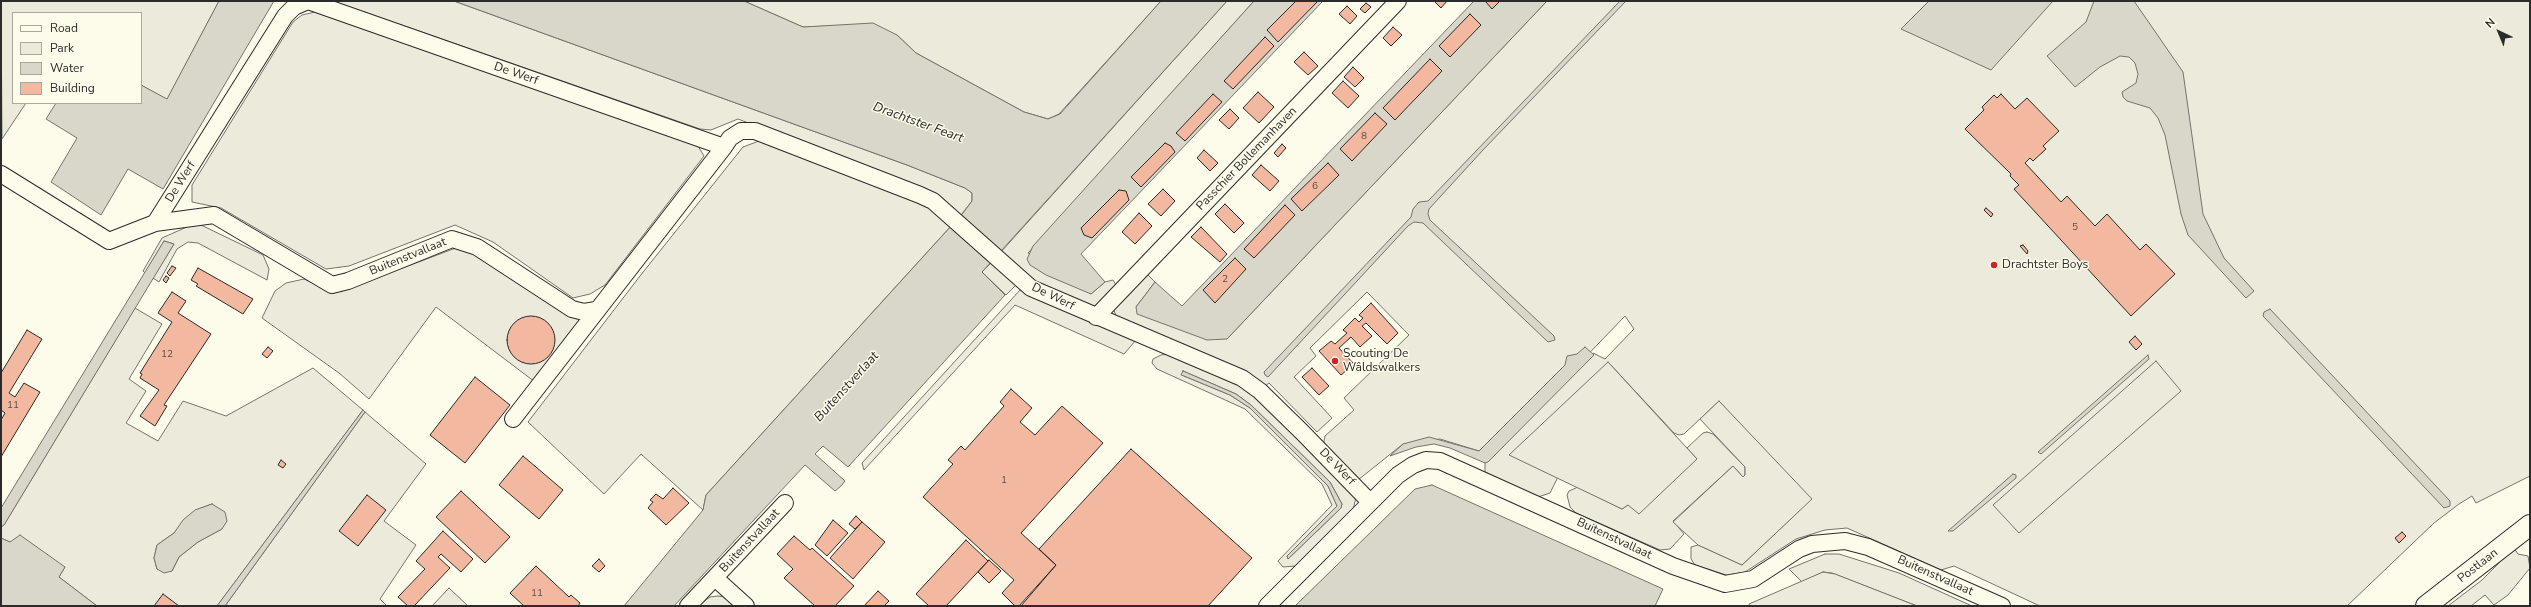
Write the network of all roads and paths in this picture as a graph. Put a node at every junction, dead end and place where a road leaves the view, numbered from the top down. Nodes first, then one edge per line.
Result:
1 (308, 1) edge
2 (1398, 1) edge
3 (724, 147) junction
4 (1, 174) edge
5 (155, 223) junction
6 (596, 310) junction
7 (1096, 317) junction
8 (513, 419) dead end
9 (1370, 502) junction
10 (785, 503) dead end
11 (2530, 525) edge
12 (715, 578) junction
13 (688, 606) edge
14 (746, 606) edge
15 (1267, 606) edge
16 (2002, 606) edge
17 (2426, 606) edge

1 - 3 street, De Werf
1 - 5 street, De Werf
2 - 7 street, Passchier Bollemanhaven
3 - 6 street, De Werf
3 - 7 street, De Werf
4 - 5 street
5 - 6 street, Buitenstvallaat
6 - 8 street
7 - 9 street, De Werf
9 - 15 street, Buitenstvallaat
9 - 16 street, Buitenstvallaat
10 - 12 street, Buitenstvallaat
11 - 17 street, Postlaan
12 - 13 street, Buitenstvallaat
12 - 14 street, Buitenstvallaat

